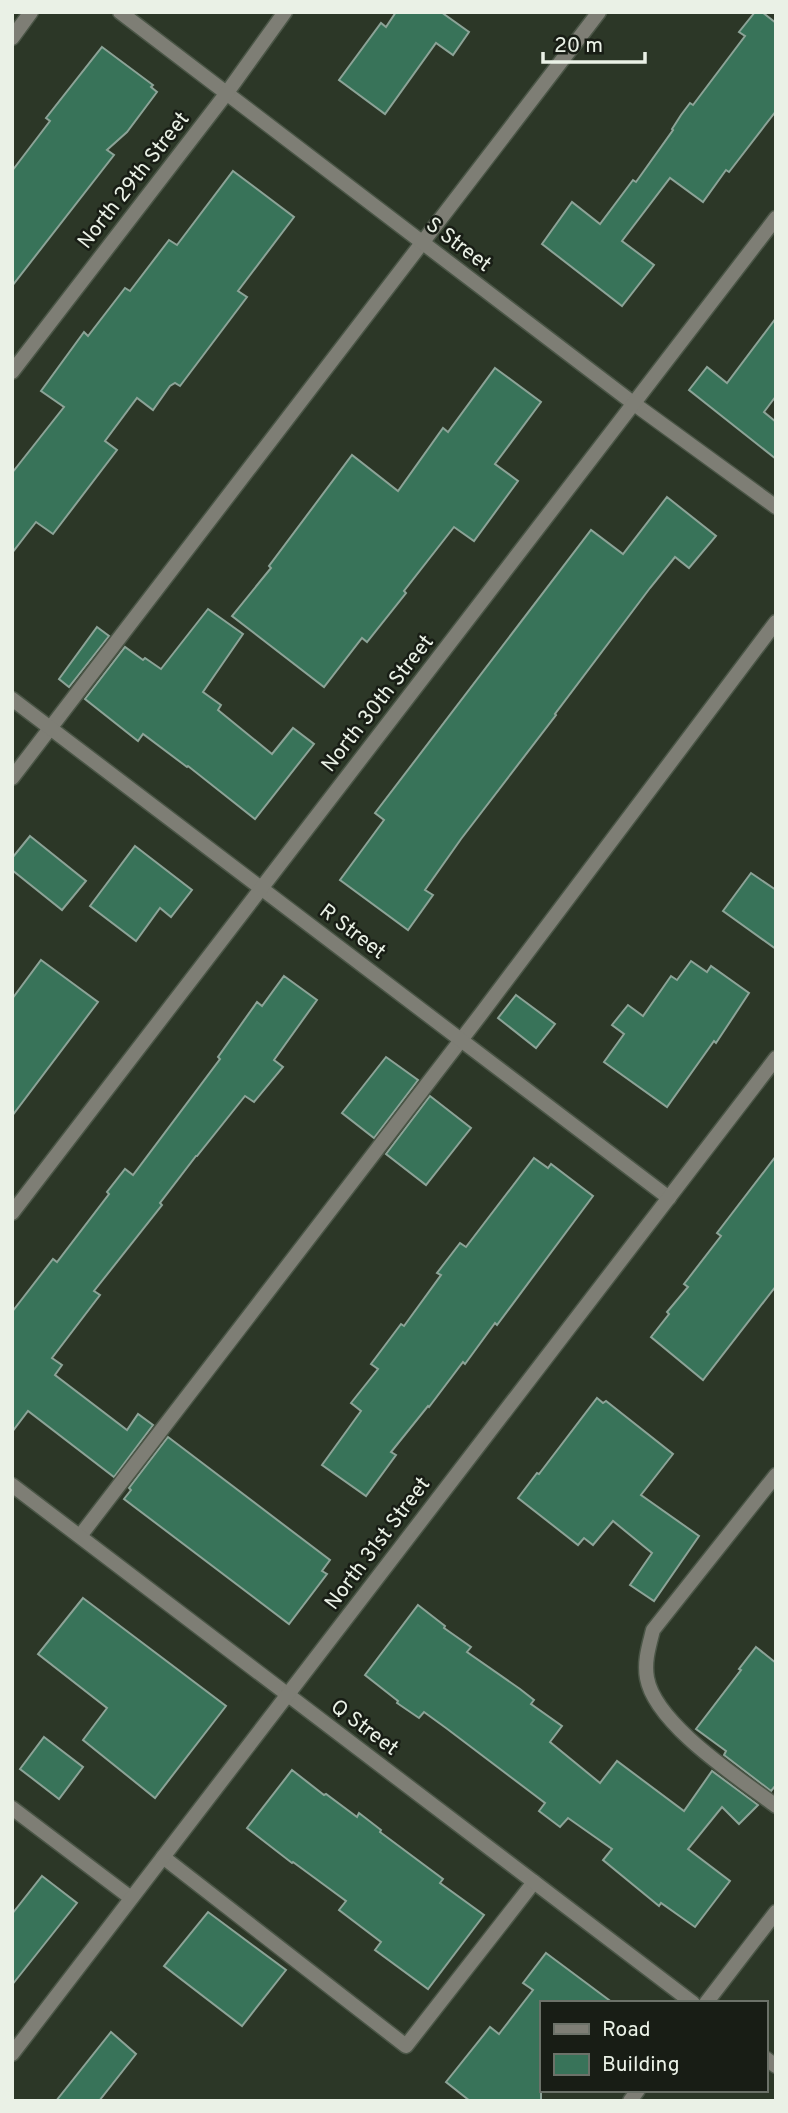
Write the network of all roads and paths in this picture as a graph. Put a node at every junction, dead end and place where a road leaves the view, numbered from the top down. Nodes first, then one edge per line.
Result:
1 (31, 12) edge
2 (120, 12) edge
3 (285, 12) edge
4 (599, 12) edge
5 (12, 38) edge
6 (226, 94) junction
7 (776, 218) edge
8 (422, 243) junction
9 (12, 372) edge
10 (634, 403) junction
11 (776, 507) edge
12 (776, 622) edge
13 (12, 699) edge
14 (50, 728) junction
15 (12, 778) edge
16 (261, 888) junction
17 (461, 1040) junction
18 (776, 1058) edge
19 (669, 1198) junction
20 (12, 1213) edge
21 (776, 1475) edge
22 (12, 1485) edge
23 (80, 1536) junction
24 (288, 1694) junction
25 (776, 1807) edge
26 (12, 1808) edge
27 (163, 1857) junction
28 (534, 1882) junction
29 (131, 1898) junction
30 (776, 1912) edge
31 (690, 2001) edge
32 (708, 2001) edge
33 (12, 2054) edge

1 - 5 street
2 - 6 street, S Street
3 - 6 street, North 29th Street
4 - 8 street
6 - 8 street, S Street
6 - 9 street, North 29th Street
7 - 10 street, North 30th Street
8 - 10 street, S Street
8 - 14 street
10 - 11 street, S Street
10 - 16 street, North 30th Street
12 - 17 street
13 - 14 street, R Street
14 - 15 street
14 - 16 street, R Street
16 - 17 street, R Street
16 - 20 street, North 30th Street
17 - 19 street, R Street
17 - 23 street
18 - 19 street, North 31st Street
19 - 24 street, North 31st Street
21 - 25 street
22 - 23 street, Q Street
23 - 24 street, Q Street
24 - 27 street, North 31st Street
24 - 28 street, Q Street
26 - 29 street
27 - 28 street
27 - 29 street, North 31st Street
28 - 31 street, Q Street
29 - 33 street, North 31st Street
30 - 32 street

